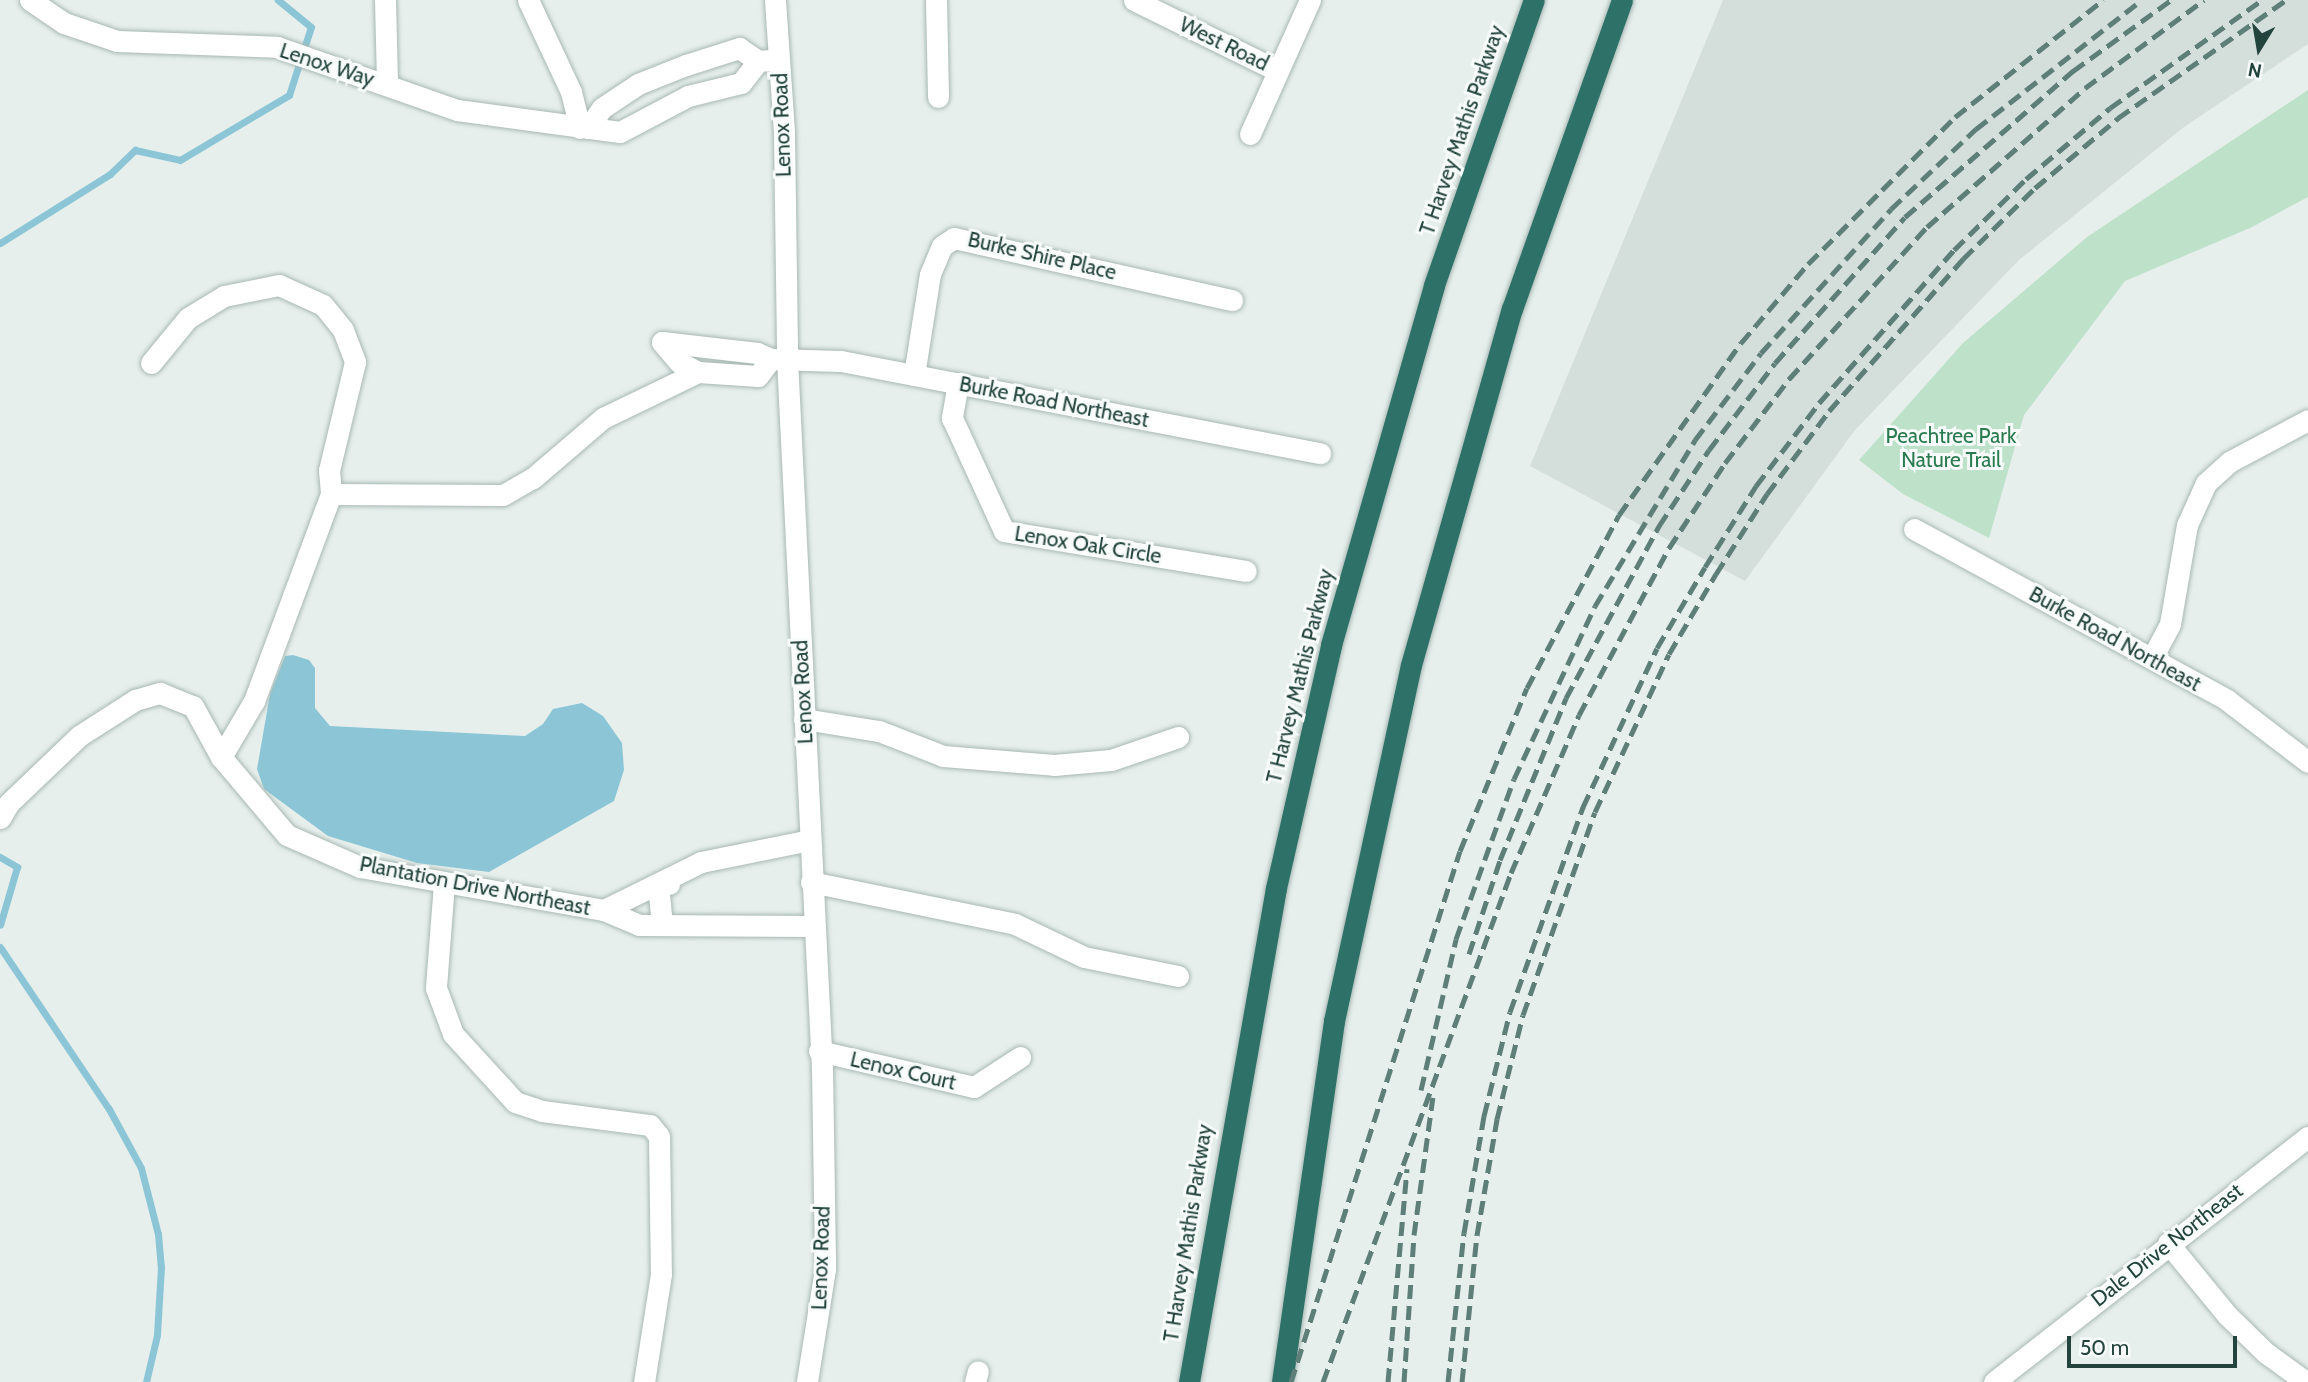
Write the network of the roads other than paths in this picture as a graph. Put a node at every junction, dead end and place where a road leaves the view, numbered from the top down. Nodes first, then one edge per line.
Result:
1 (30, 0) edge
2 (385, 0) edge
3 (528, 0) edge
4 (775, 0) edge
5 (936, 0) edge
6 (1134, 0) edge
7 (1310, 0) edge
8 (1534, 0) edge
9 (1622, 0) edge
10 (769, 60) junction
11 (678, 68) junction
12 (1276, 70) junction
13 (387, 85) junction
14 (688, 96) junction
15 (938, 97) dead end
16 (584, 128) junction
17 (1250, 134) dead end
18 (1233, 300) dead end
19 (722, 351) junction
20 (779, 359) junction
21 (151, 363) dead end
22 (698, 372) junction
23 (722, 374) junction
24 (914, 375) junction
25 (958, 383) junction
26 (2308, 420) edge
27 (1320, 453) dead end
28 (331, 494) junction
29 (1914, 529) dead end
30 (1246, 571) dead end
31 (2152, 658) junction
32 (804, 719) junction
33 (1178, 737) dead end
34 (221, 757) junction
35 (2308, 762) edge
36 (5, 811) edge
37 (810, 840) junction
38 (811, 882) junction
39 (444, 883) junction
40 (658, 884) junction
41 (604, 910) junction
42 (662, 925) junction
43 (813, 926) junction
44 (1178, 976) dead end
45 (819, 1051) junction
46 (1020, 1057) dead end
47 (2308, 1137) edge
48 (2168, 1242) junction
49 (644, 1382) edge
50 (807, 1382) edge
51 (1189, 1382) edge
52 (1282, 1382) edge
53 (1994, 1382) edge
54 (2306, 1382) edge

1 - 13 street, Lenox Way
2 - 13 street
3 - 16 street
4 - 10 street, Lenox Road
5 - 15 street
6 - 12 street, West Road
7 - 12 street
8 - 51 highway, T Harvey Mathis Parkway
9 - 52 highway
10 - 11 street
10 - 14 street, Lenox Way
10 - 20 street, Lenox Road
11 - 14 street
11 - 16 street
12 - 17 street
13 - 16 street, Lenox Way
14 - 16 street, Lenox Way
18 - 24 street, Burke Shire Place
19 - 20 street, Burke Road Northeast
19 - 22 street, Burke Road Northeast
19 - 23 street
20 - 23 street
20 - 24 street, Burke Road Northeast
20 - 32 street, Lenox Road
21 - 28 street
22 - 23 street
22 - 28 street
24 - 25 street, Burke Road Northeast
25 - 27 street, Burke Road Northeast
25 - 30 street, Lenox Oak Circle
26 - 31 street
28 - 34 street
29 - 31 street, Burke Road Northeast
31 - 35 street, Burke Road Northeast
32 - 33 street
32 - 37 street, Lenox Road
34 - 36 street, Plantation Drive Northeast
34 - 39 street, Plantation Drive Northeast
37 - 38 street, Lenox Road
37 - 40 street, Plantation Drive Northeast
38 - 43 street, Lenox Road
38 - 44 street
39 - 41 street, Plantation Drive Northeast
39 - 49 street
40 - 41 street, Plantation Drive Northeast
40 - 42 street
41 - 42 street, Plantation Drive Northeast
42 - 43 street, Plantation Drive Northeast
43 - 45 street, Lenox Road
45 - 46 street, Lenox Court
45 - 50 street, Lenox Road
47 - 48 street, Dale Drive Northeast
48 - 53 street, Dale Drive Northeast
48 - 54 street

